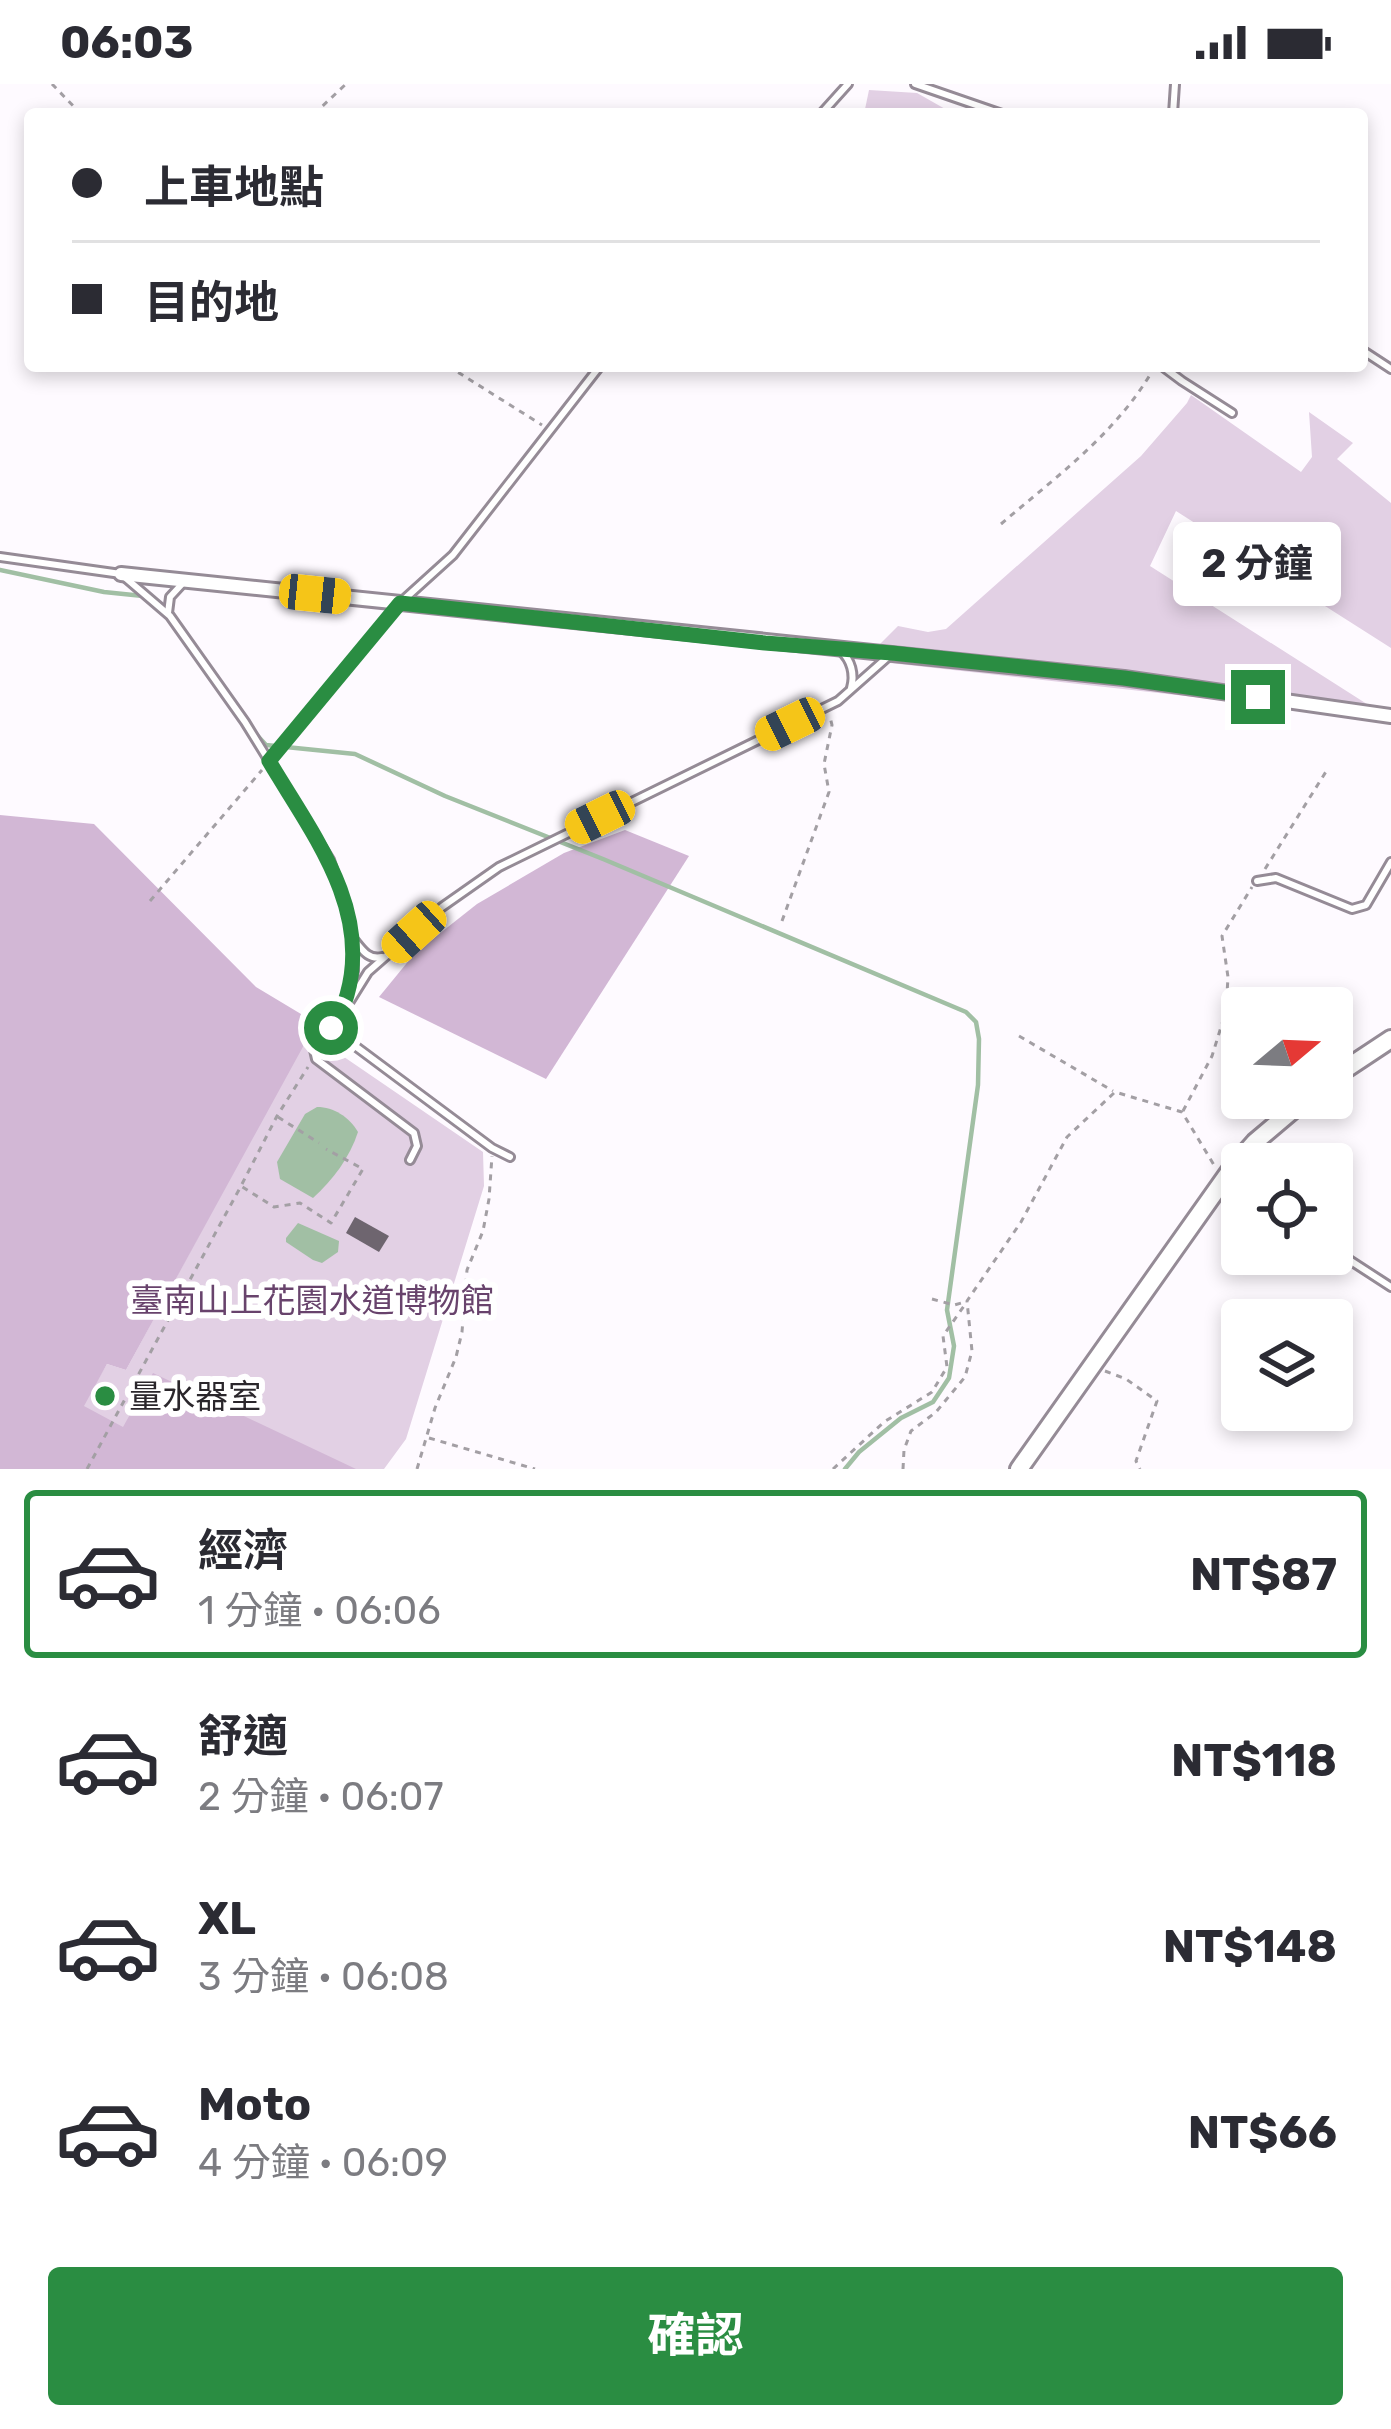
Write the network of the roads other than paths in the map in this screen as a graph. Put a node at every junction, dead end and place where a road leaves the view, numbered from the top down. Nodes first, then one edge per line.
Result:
1 (848, 84) edge
2 (915, 84) edge
3 (826, 108) edge
4 (985, 108) edge
5 (595, 372) edge
6 (1167, 372) edge
7 (1232, 412) dead end
8 (0, 557) edge
9 (121, 574) junction
10 (186, 581) junction
11 (400, 603) junction
12 (170, 616) junction
13 (838, 648) junction
14 (892, 653) junction
15 (850, 690) junction
16 (1391, 716) edge
17 (269, 761) junction
18 (1391, 862) edge
19 (1257, 881) road end
20 (353, 939) junction
21 (386, 956) junction
22 (340, 1017) junction
23 (331, 1028) junction
24 (1391, 1039) edge
25 (1353, 1064) edge
26 (1282, 1119) edge
27 (1254, 1143) edge
28 (510, 1157) dead end
29 (410, 1160) dead end
30 (1221, 1186) edge
31 (1353, 1262) edge
32 (1391, 1287) edge
33 (1019, 1469) edge

1 - 3 lane
2 - 4 lane
5 - 11 lane
6 - 7 lane
8 - 9 lane
9 - 10 street
9 - 12 lane
10 - 11 street
10 - 12 lane
11 - 13 street
11 - 17 lane
12 - 17 lane
13 - 14 street
13 - 15 lane
14 - 15 lane
14 - 16 street
15 - 21 lane
17 - 20 lane
18 - 19 lane
20 - 21 lane
20 - 22 lane
21 - 22 lane
22 - 23 lane
23 - 28 lane
23 - 29 lane
24 - 25 main road
26 - 27 main road
30 - 33 main road
31 - 32 lane

